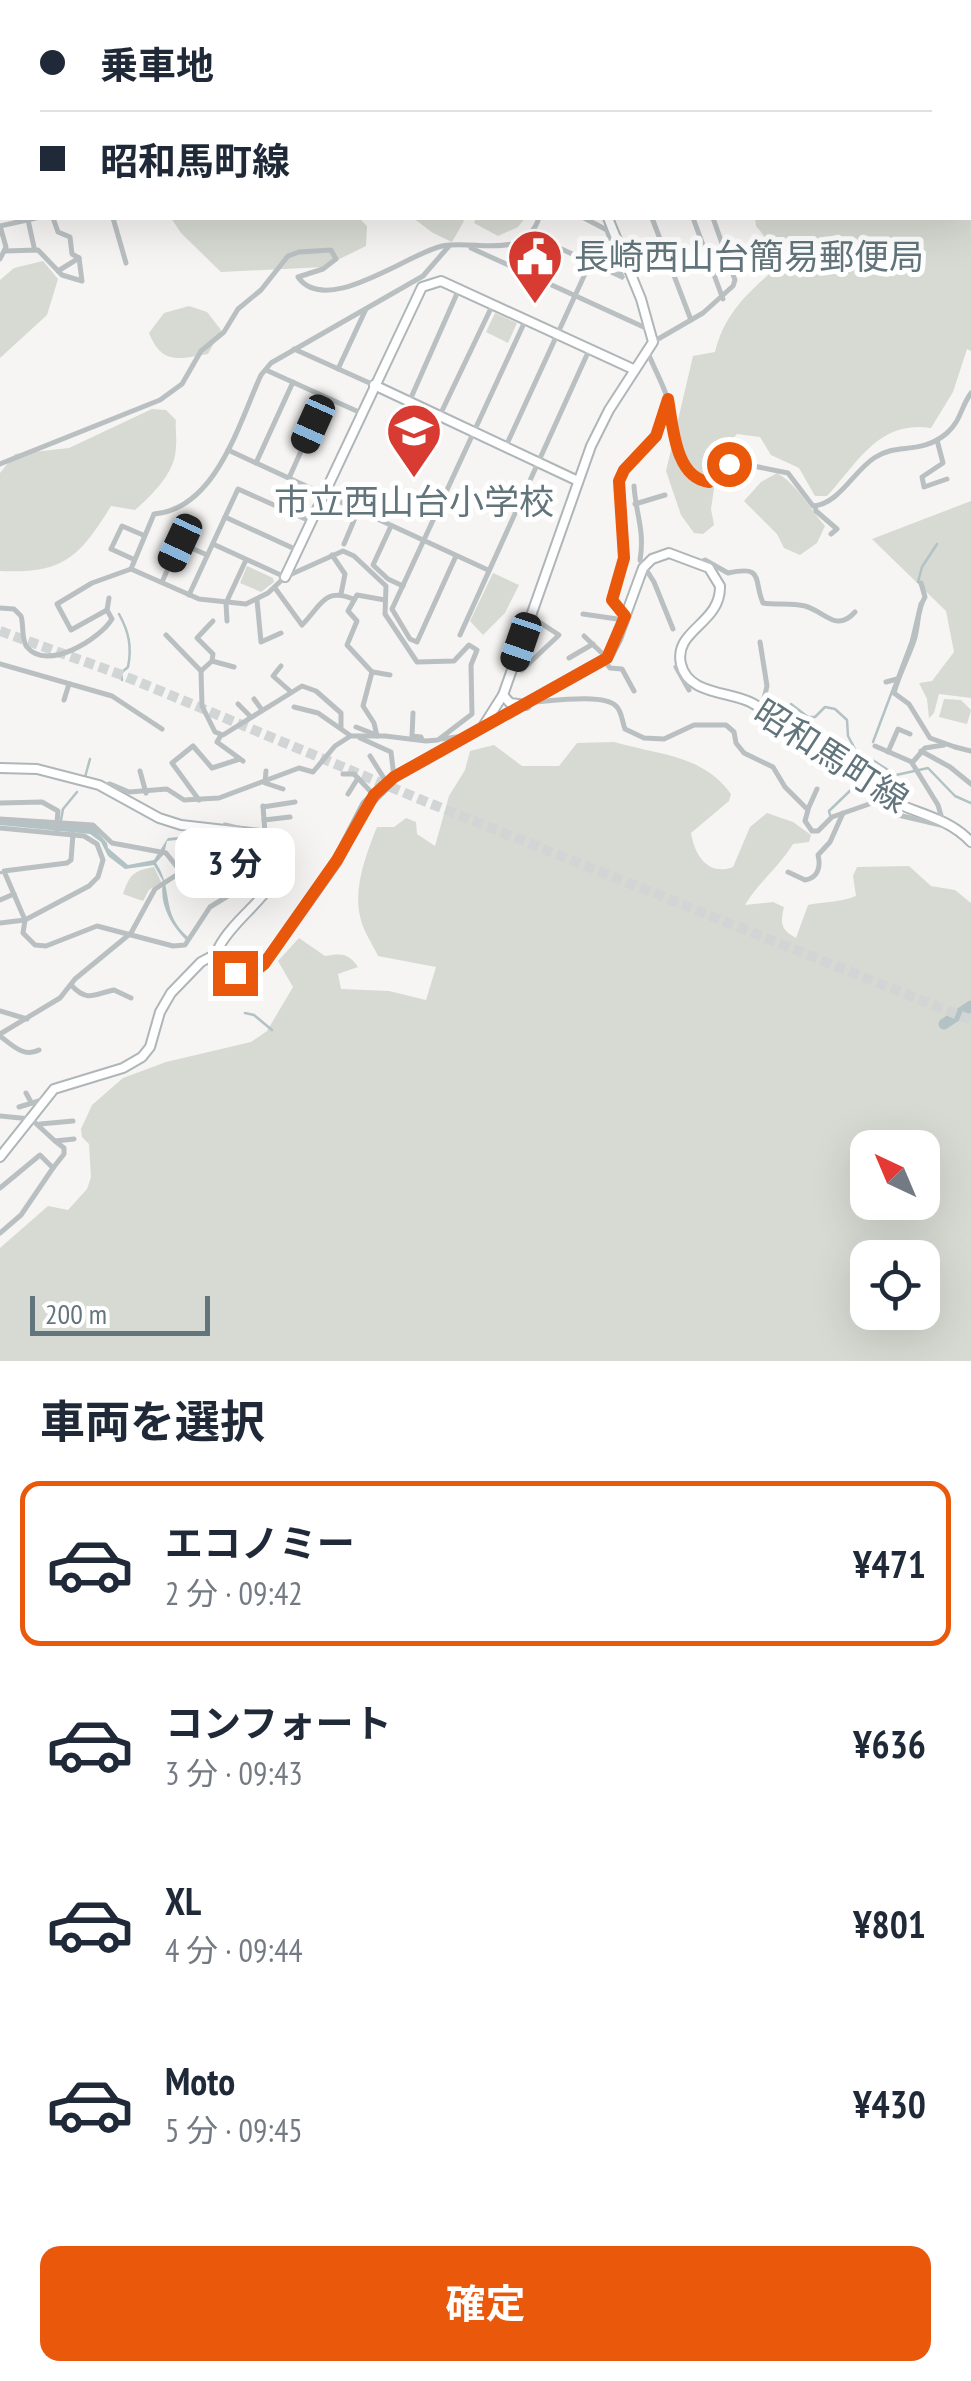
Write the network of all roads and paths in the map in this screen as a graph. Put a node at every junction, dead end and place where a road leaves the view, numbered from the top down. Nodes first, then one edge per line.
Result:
1 (32, 220) edge
2 (55, 220) edge
3 (115, 220) edge
4 (538, 220) edge
5 (588, 220) edge
6 (610, 220) edge
7 (653, 220) edge
8 (694, 220) edge
9 (714, 220) edge
10 (0, 226) edge
11 (542, 240) dead end
12 (450, 246) junction
13 (34, 247) dead end
14 (469, 247) junction
15 (5, 252) junction
16 (0, 258) edge
17 (79, 258) junction
18 (590, 263) junction
19 (126, 264) dead end
20 (58, 271) junction
21 (425, 280) junction
22 (459, 289) junction
23 (575, 296) junction
24 (722, 299) junction
25 (493, 304) junction
26 (366, 309) junction
27 (526, 320) junction
28 (691, 320) junction
29 (558, 334) junction
30 (652, 336) junction
31 (590, 348) junction
32 (294, 349) junction
33 (647, 350) junction
34 (338, 369) junction
35 (634, 369) junction
36 (266, 370) junction
37 (294, 382) junction
38 (374, 385) junction
39 (971, 393) edge
40 (326, 398) junction
41 (668, 399) junction
42 (410, 400) junction
43 (361, 413) junction
44 (440, 415) junction
45 (473, 430) junction
46 (938, 440) junction
47 (506, 446) junction
48 (226, 450) junction
49 (540, 462) junction
50 (256, 463) junction
51 (0, 464) edge
52 (289, 478) junction
53 (947, 479) dead end
54 (578, 481) junction
55 (634, 486) dead end
56 (664, 494) dead end
57 (323, 495) junction
58 (635, 504) junction
59 (816, 506) junction
60 (358, 511) junction
61 (225, 518) junction
62 (190, 519) dead end
63 (310, 521) junction
64 (391, 526) junction
65 (832, 534) dead end
66 (143, 535) junction
67 (424, 540) junction
68 (180, 543) junction
69 (213, 544) junction
70 (344, 544) dead end
71 (297, 550) junction
72 (332, 554) junction
73 (207, 556) junction
74 (456, 556) junction
75 (133, 559) junction
76 (246, 560) junction
77 (698, 562) junction
78 (644, 568) junction
79 (131, 569) junction
80 (488, 570) junction
81 (285, 577) junction
82 (162, 582) junction
83 (921, 583) dead end
84 (403, 586) junction
85 (274, 587) junction
86 (341, 594) junction
87 (189, 596) junction
88 (109, 598) dead end
89 (258, 600) junction
90 (353, 600) junction
91 (385, 600) junction
92 (226, 603) junction
93 (0, 608) edge
94 (107, 610) junction
95 (855, 612) dead end
96 (583, 614) dead end
97 (530, 616) junction
98 (624, 618) junction
99 (213, 621) dead end
100 (228, 621) dead end
101 (672, 628) dead end
102 (281, 633) dead end
103 (166, 635) dead end
104 (460, 635) dead end
105 (584, 636) dead end
106 (760, 642) dead end
107 (593, 644) junction
108 (214, 654) junction
109 (570, 658) dead end
110 (606, 659) junction
111 (0, 664) edge
112 (281, 666) dead end
113 (682, 666) junction
114 (234, 667) dead end
115 (512, 667) junction
116 (201, 671) junction
117 (372, 672) junction
118 (390, 675) dead end
119 (69, 684) junction
120 (634, 690) dead end
121 (689, 690) dead end
122 (290, 691) junction
123 (502, 695) junction
124 (254, 699) dead end
125 (64, 700) dead end
126 (238, 704) dead end
127 (529, 704) junction
128 (294, 707) dead end
129 (262, 710) junction
130 (761, 710) junction
131 (413, 714) dead end
132 (251, 717) junction
133 (356, 727) dead end
134 (341, 728) junction
135 (481, 728) junction
136 (162, 729) dead end
137 (910, 734) dead end
138 (221, 735) junction
139 (355, 736) junction
140 (376, 736) junction
141 (466, 737) junction
142 (422, 740) junction
143 (438, 740) junction
144 (874, 746) dead end
145 (954, 747) junction
146 (921, 751) junction
147 (971, 751) edge
148 (888, 752) junction
149 (370, 756) dead end
150 (147, 765) dead end
151 (0, 768) edge
152 (914, 768) junction
153 (266, 771) dead end
154 (344, 774) dead end
155 (358, 778) junction
156 (390, 780) junction
157 (264, 783) junction
158 (971, 784) edge
159 (104, 786) junction
160 (817, 789) dead end
161 (283, 790) dead end
162 (146, 793) junction
163 (348, 794) dead end
164 (374, 795) junction
165 (199, 800) junction
166 (295, 802) dead end
167 (0, 803) edge
168 (808, 810) junction
169 (842, 813) junction
170 (290, 817) dead end
171 (0, 819) edge
172 (264, 820) junction
173 (942, 820) junction
174 (57, 824) junction
175 (952, 824) junction
176 (226, 826) dead end
177 (0, 828) edge
178 (244, 832) junction
179 (265, 832) junction
180 (56, 833) junction
181 (73, 834) junction
182 (971, 842) edge
183 (279, 844) junction
184 (282, 862) junction
185 (180, 872) junction
186 (788, 872) dead end
187 (14, 894) junction
188 (0, 900) edge
189 (25, 920) junction
190 (0, 923) edge
191 (131, 933) junction
192 (218, 953) junction
193 (71, 984) junction
194 (131, 998) dead end
195 (0, 1011) edge
196 (27, 1019) junction
197 (1, 1033) edge
198 (39, 1050) dead end
199 (26, 1093) dead end
200 (42, 1100) junction
201 (31, 1102) junction
202 (19, 1107) dead end
203 (0, 1116) edge
204 (35, 1121) junction
205 (73, 1121) dead end
206 (74, 1139) dead end
207 (55, 1141) junction
208 (0, 1157) edge
209 (53, 1168) junction
210 (0, 1188) edge
211 (0, 1220) edge
212 (3, 1230) edge

1 - 13 street
2 - 17 street
3 - 19 street
4 - 14 street
5 - 18 street
6 - 30 street
7 - 28 street
8 - 24 street
9 - 24 street
10 - 15 street
11 - 18 street
12 - 14 street
12 - 21 street
12 - 51 street
14 - 23 street
15 - 16 street
15 - 20 street
17 - 20 street
17 - 20 street
18 - 23 street
21 - 22 street
21 - 26 street
21 - 38 street
22 - 25 street
22 - 42 street
23 - 29 street
23 - 30 street
24 - 28 street
25 - 27 street
25 - 44 street
26 - 32 street
26 - 34 street
27 - 29 street
27 - 45 street
28 - 30 street
29 - 31 street
29 - 47 street
30 - 33 street
31 - 35 street
31 - 49 street
32 - 34 street
32 - 36 street
33 - 35 street
33 - 41 street
34 - 38 street
35 - 54 street
36 - 37 street
36 - 48 street
37 - 40 street
37 - 50 street
38 - 42 street
38 - 43 street
39 - 46 street
40 - 43 street
40 - 52 street
41 - 59 street
41 - 98 street
42 - 44 street
43 - 57 street
44 - 45 street
45 - 47 street
45 - 67 street
46 - 53 street
46 - 59 street
47 - 49 street
48 - 50 street
48 - 66 street
49 - 54 street
49 - 80 street
50 - 52 street
52 - 57 street
54 - 97 street
55 - 58 street
56 - 58 street
57 - 60 street
57 - 63 street
58 - 78 street
59 - 65 street
60 - 64 street
60 - 70 street
61 - 63 street
61 - 69 street
61 - 71 street
62 - 68 street
63 - 71 street
64 - 67 street
64 - 84 street
66 - 75 street
66 - 75 street
67 - 74 street
67 - 84 street
68 - 73 street
68 - 82 street
69 - 73 street
69 - 76 street
71 - 81 street
72 - 81 street
72 - 86 street
72 - 91 street
73 - 87 street
74 - 80 street
74 - 84 street
75 - 79 street
76 - 81 street
76 - 92 street
77 - 78 street
77 - 95 street
77 - 113 street
78 - 98 street
78 - 101 street
79 - 82 street
79 - 94 street
80 - 104 street
81 - 85 street
82 - 87 street
83 - 145 street
85 - 86 street
85 - 89 street
86 - 90 street
87 - 92 street
88 - 94 street
89 - 92 street
89 - 102 street
90 - 91 street
90 - 117 street
91 - 143 street
92 - 100 street
93 - 94 street
96 - 98 street
97 - 115 street
97 - 115 street
98 - 110 street
99 - 108 street
103 - 116 street
105 - 107 street
106 - 130 street
107 - 109 street
107 - 110 street
108 - 114 street
108 - 116 street
110 - 120 street
110 - 127 street
111 - 119 street
112 - 122 street
113 - 121 street
113 - 130 street, 昭和馬町線
115 - 123 street
116 - 138 street
117 - 118 street
117 - 140 street
119 - 125 street
119 - 136 street
122 - 129 street
122 - 134 street
123 - 127 street
123 - 135 street
124 - 129 street
126 - 132 street
127 - 135 street
127 - 168 street
128 - 134 street
129 - 132 street
130 - 173 street, 昭和馬町線
131 - 142 street
132 - 138 street
133 - 140 street
134 - 139 street
135 - 141 street
137 - 148 street
138 - 165 street
139 - 140 street
139 - 156 street
139 - 157 street
140 - 142 street
141 - 143 street
141 - 156 street
142 - 143 street
144 - 148 street
145 - 146 street
145 - 147 street
146 - 152 street
146 - 158 street
148 - 152 street
149 - 156 street
150 - 162 street
151 - 159 street
152 - 173 street
153 - 157 street
154 - 155 street
155 - 163 street
155 - 164 street
156 - 164 street
157 - 161 street
157 - 165 street
159 - 162 street
159 - 178 street
160 - 168 street
162 - 165 street
164 - 192 street
166 - 172 street
167 - 174 street
168 - 169 street
169 - 175 street
169 - 186 street
170 - 172 street
171 - 174 street
172 - 179 street
173 - 175 street, 昭和馬町線
174 - 180 street
174 - 185 street
175 - 182 street, 昭和馬町線
176 - 178 street
177 - 180 street
178 - 179 street
179 - 183 street
180 - 181 street
181 - 187 street
181 - 189 street
183 - 184 street
183 - 185 street
184 - 191 street
184 - 192 street
185 - 191 street
187 - 188 street
187 - 189 street
189 - 190 street
189 - 191 street
191 - 193 street
192 - 200 street
193 - 194 street
193 - 196 street
195 - 196 street
196 - 197 street
197 - 198 street
199 - 201 street
200 - 201 street
200 - 204 street
201 - 202 street
203 - 204 street
204 - 205 street
204 - 207 street
204 - 208 street
206 - 207 street
207 - 209 street
209 - 210 street
209 - 212 street
211 - 212 street

